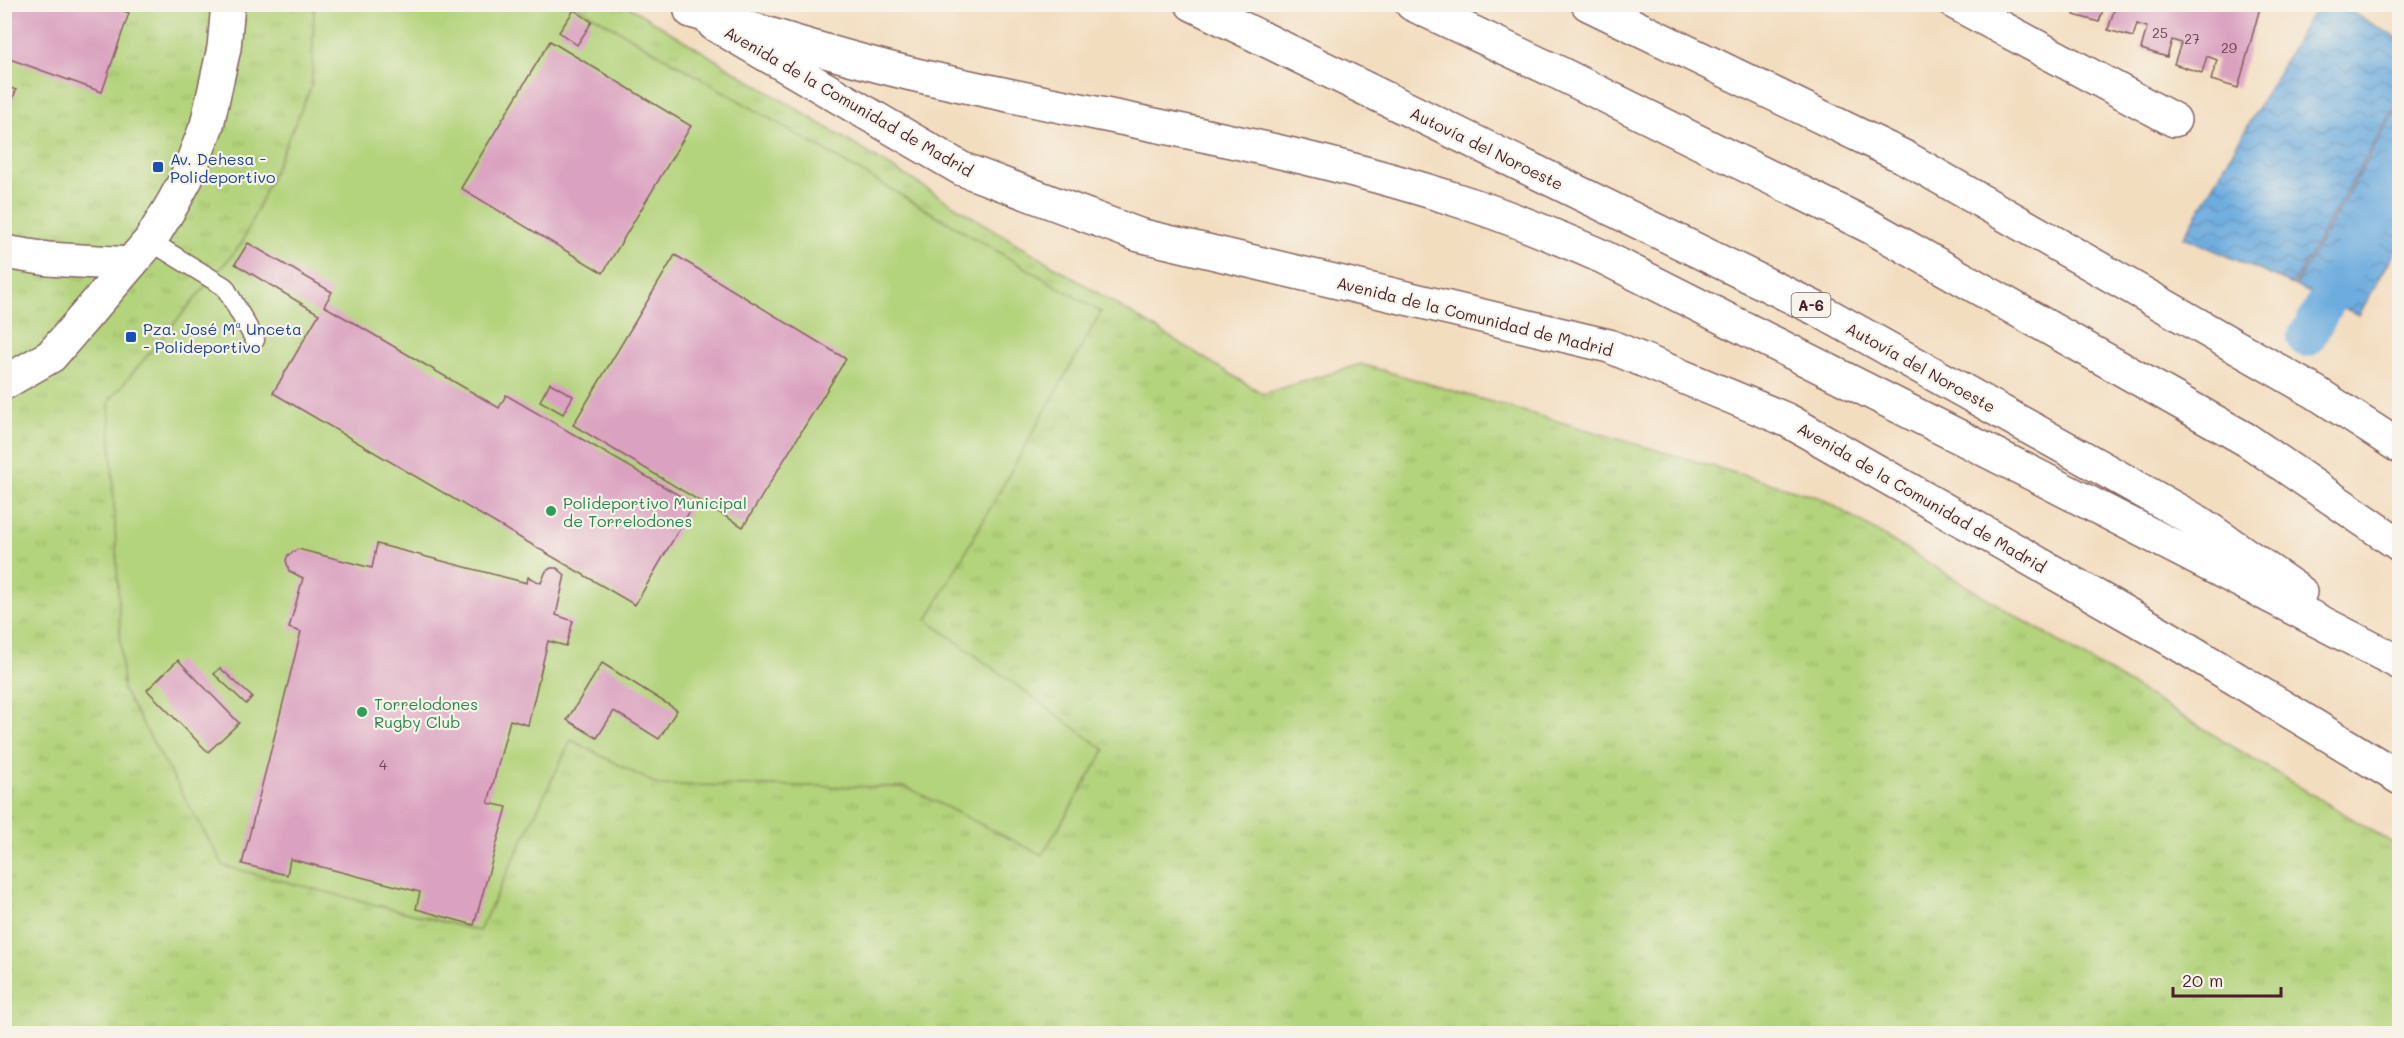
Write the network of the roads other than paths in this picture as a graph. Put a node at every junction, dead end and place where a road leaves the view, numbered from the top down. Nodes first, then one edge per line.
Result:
1 (228, 4) edge
2 (1192, 4) edge
3 (1412, 4) edge
4 (1588, 4) edge
5 (1957, 4) edge
6 (686, 8) edge
7 (2174, 120) dead end
8 (4, 252) edge
9 (140, 252) junction
10 (255, 340) dead end
11 (4, 383) edge
12 (2400, 447) edge
13 (2400, 545) edge
14 (2400, 661) edge
15 (2400, 778) edge

1 - 9 main road
2 - 14 main road, Autovía del Noroeste / A-6
3 - 13 main road
4 - 12 main road
5 - 7 main road
6 - 14 main road
6 - 15 main road, Avenida de la Comunidad de Madrid
8 - 9 main road
9 - 10 lane
9 - 11 main road

